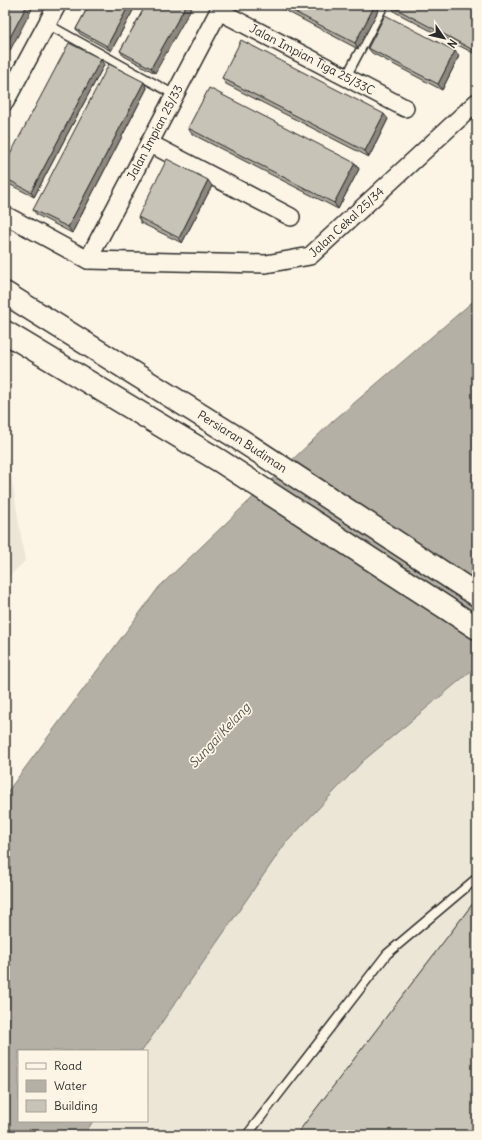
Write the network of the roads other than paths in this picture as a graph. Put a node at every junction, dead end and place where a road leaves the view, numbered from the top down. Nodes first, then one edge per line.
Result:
1 (57, 5) edge
2 (384, 5) edge
3 (221, 8) edge
4 (47, 24) junction
5 (346, 77) junction
6 (175, 94) junction
7 (5, 102) edge
8 (477, 102) edge
9 (405, 108) dead end
10 (149, 143) junction
11 (5, 215) edge
12 (291, 217) dead end
13 (88, 260) junction
14 (5, 293) edge
15 (5, 332) edge
16 (477, 595) edge
17 (477, 628) edge
18 (477, 878) edge
19 (247, 1135) edge

1 - 4 street
2 - 5 lane
3 - 5 street, Jalan Impian Tiga 25/33C
3 - 6 street, Jalan Impian 25/33
4 - 6 lane
4 - 7 street
5 - 9 street, Jalan Impian Tiga 25/33C
6 - 10 street, Jalan Impian 25/33
8 - 13 street, Jalan Cekal 25/34
10 - 12 street
10 - 13 street, Jalan Impian 25/33
11 - 13 street
14 - 16 main road, Persiaran Budiman
15 - 17 main road
18 - 19 lane

